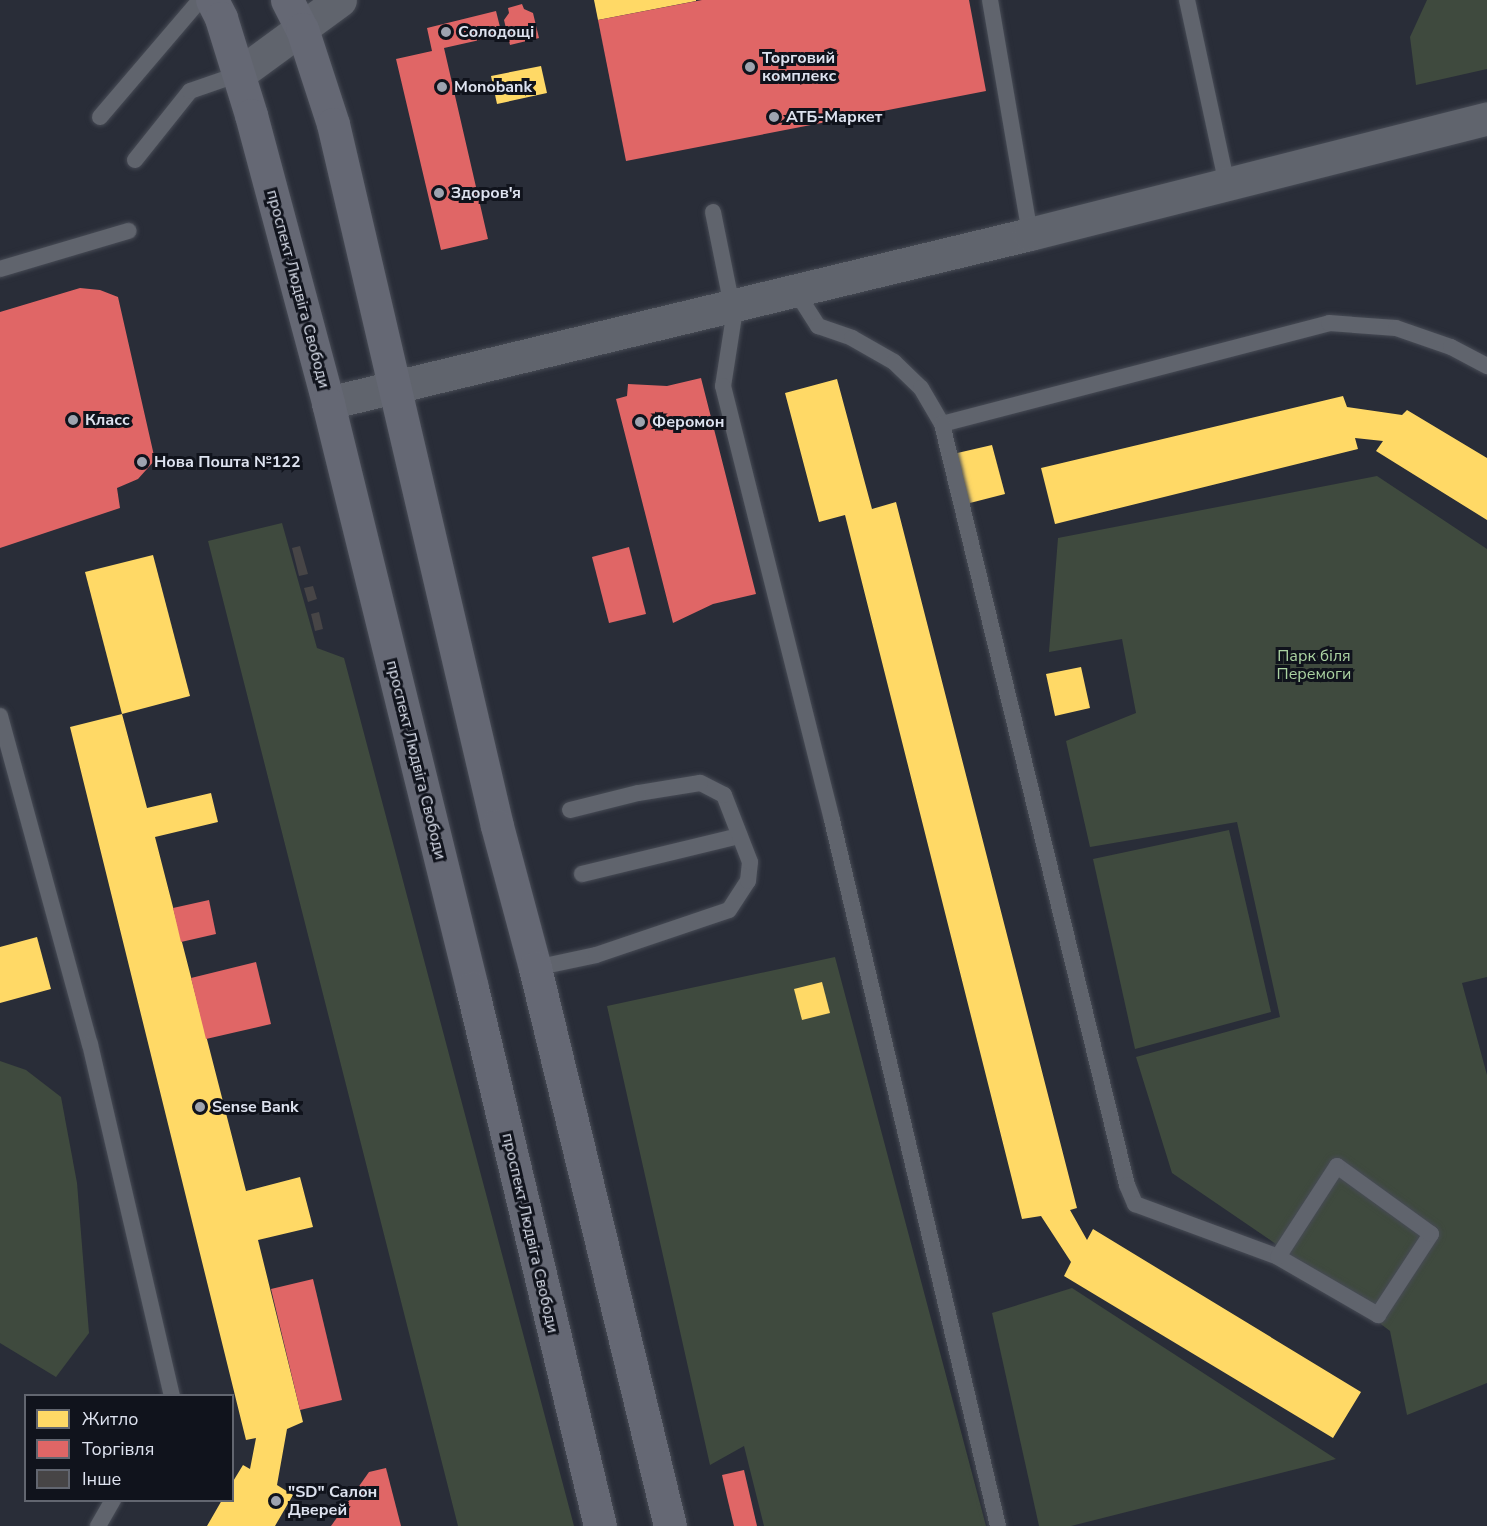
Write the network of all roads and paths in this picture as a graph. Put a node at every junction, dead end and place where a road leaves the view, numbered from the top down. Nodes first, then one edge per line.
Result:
1 (200, 0) edge
2 (212, 0) edge
3 (340, 0) edge
4 (990, 0) edge
5 (1187, 0) edge
6 (294, 14) edge
7 (239, 74) junction
8 (100, 117) dead end
9 (1487, 118) edge
10 (135, 160) dead end
11 (1227, 185) junction
12 (713, 212) dead end
13 (128, 231) dead end
14 (1030, 234) junction
15 (0, 269) edge
16 (795, 290) junction
17 (732, 306) junction
18 (1487, 366) edge
19 (395, 388) junction
20 (328, 403) junction
21 (942, 424) junction
22 (0, 716) edge
23 (570, 810) dead end
24 (739, 836) junction
25 (582, 874) dead end
26 (535, 968) junction
27 (1278, 1257) junction
28 (172, 1394) edge
29 (112, 1502) edge
30 (98, 1526) edge
31 (600, 1526) edge
32 (670, 1526) edge
33 (998, 1526) edge

1 - 8 lane
2 - 7 main road, проспект Людвіга Свободи
3 - 6 street
4 - 14 lane
5 - 11 lane
6 - 7 street
6 - 19 main road
7 - 10 lane
7 - 20 main road, проспект Людвіга Свободи
9 - 11 street
11 - 14 street
12 - 17 lane
13 - 15 lane
14 - 16 street
16 - 17 street
16 - 21 lane
17 - 19 street
17 - 33 lane
18 - 21 lane
19 - 20 street
19 - 26 main road
20 - 31 main road, проспект Людвіга Свободи
21 - 27 lane
22 - 28 lane
23 - 24 lane
24 - 25 lane
24 - 26 lane
26 - 32 main road
27 - 27 lane
29 - 30 lane

